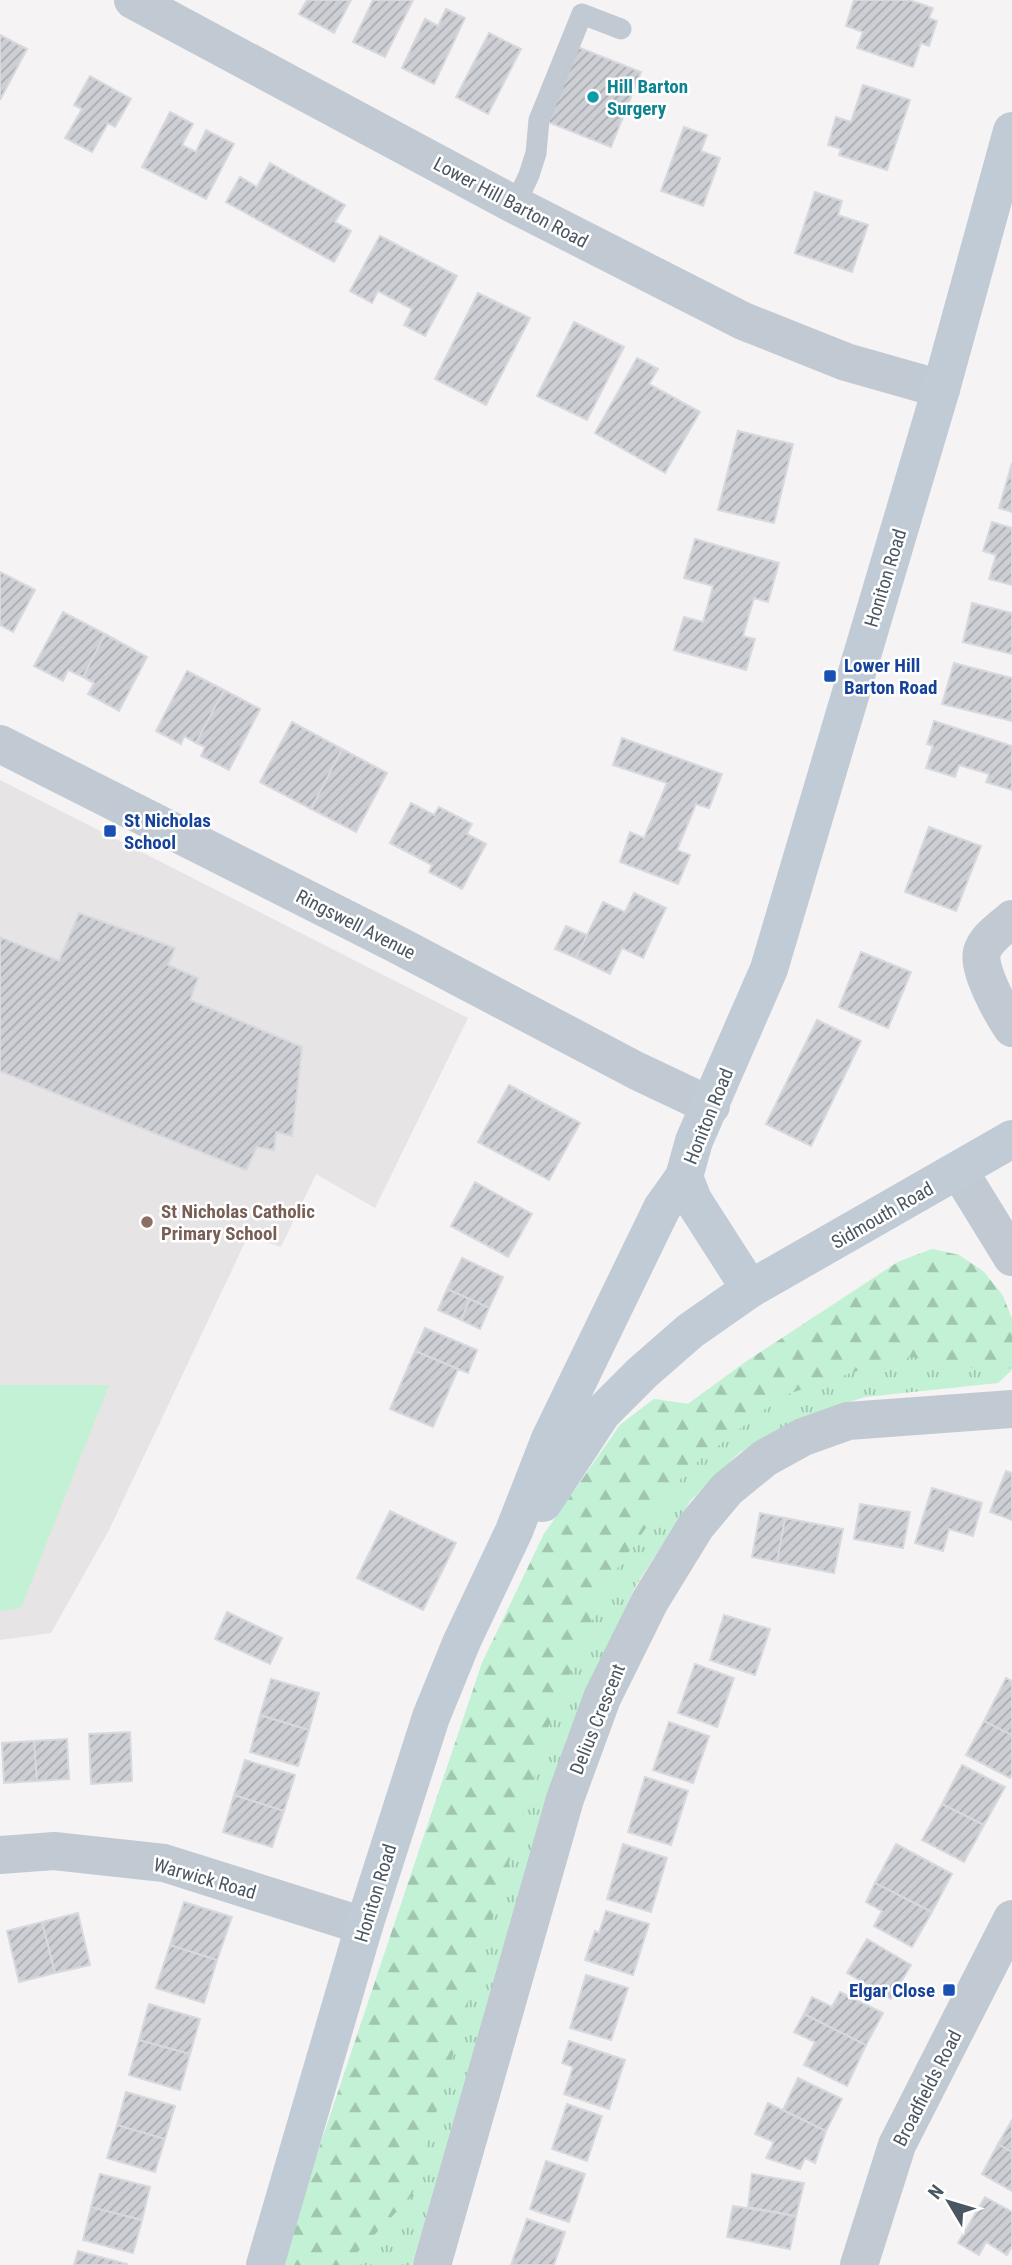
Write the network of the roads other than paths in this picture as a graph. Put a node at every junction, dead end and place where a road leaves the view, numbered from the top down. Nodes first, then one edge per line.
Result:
1 (141, 2) edge
2 (621, 29) dead end
3 (1012, 131) edge
4 (515, 205) junction
5 (941, 389) junction
6 (0, 744) edge
7 (1012, 919) edge
8 (1012, 1028) edge
9 (711, 1106) junction
10 (1012, 1139) edge
11 (959, 1171) junction
12 (684, 1177) junction
13 (1012, 1257) edge
14 (750, 1289) junction
15 (1012, 1409) edge
16 (514, 1531) junction
17 (0, 1855) edge
18 (1012, 1919) edge
19 (364, 1926) junction
20 (265, 2265) edge
21 (432, 2265) edge
22 (859, 2265) edge

1 - 4 street, Lower Hill Barton Road
2 - 4 lane
3 - 5 main road, Honiton Road
4 - 5 street, Lower Hill Barton Road
5 - 9 main road, Honiton Road
6 - 9 street, Ringswell Avenue
7 - 8 street
9 - 12 main road, Honiton Road
10 - 11 main road, Sidmouth Road
11 - 13 street
11 - 14 main road, Sidmouth Road
12 - 14 main road, Honiton Road
12 - 16 main road, Honiton Road
14 - 16 main road, Honiton Road
15 - 21 street, Delius Crescent
16 - 19 main road, Honiton Road
17 - 19 street, Warwick Road
18 - 22 street, Broadfields Road
19 - 20 main road, Honiton Road

